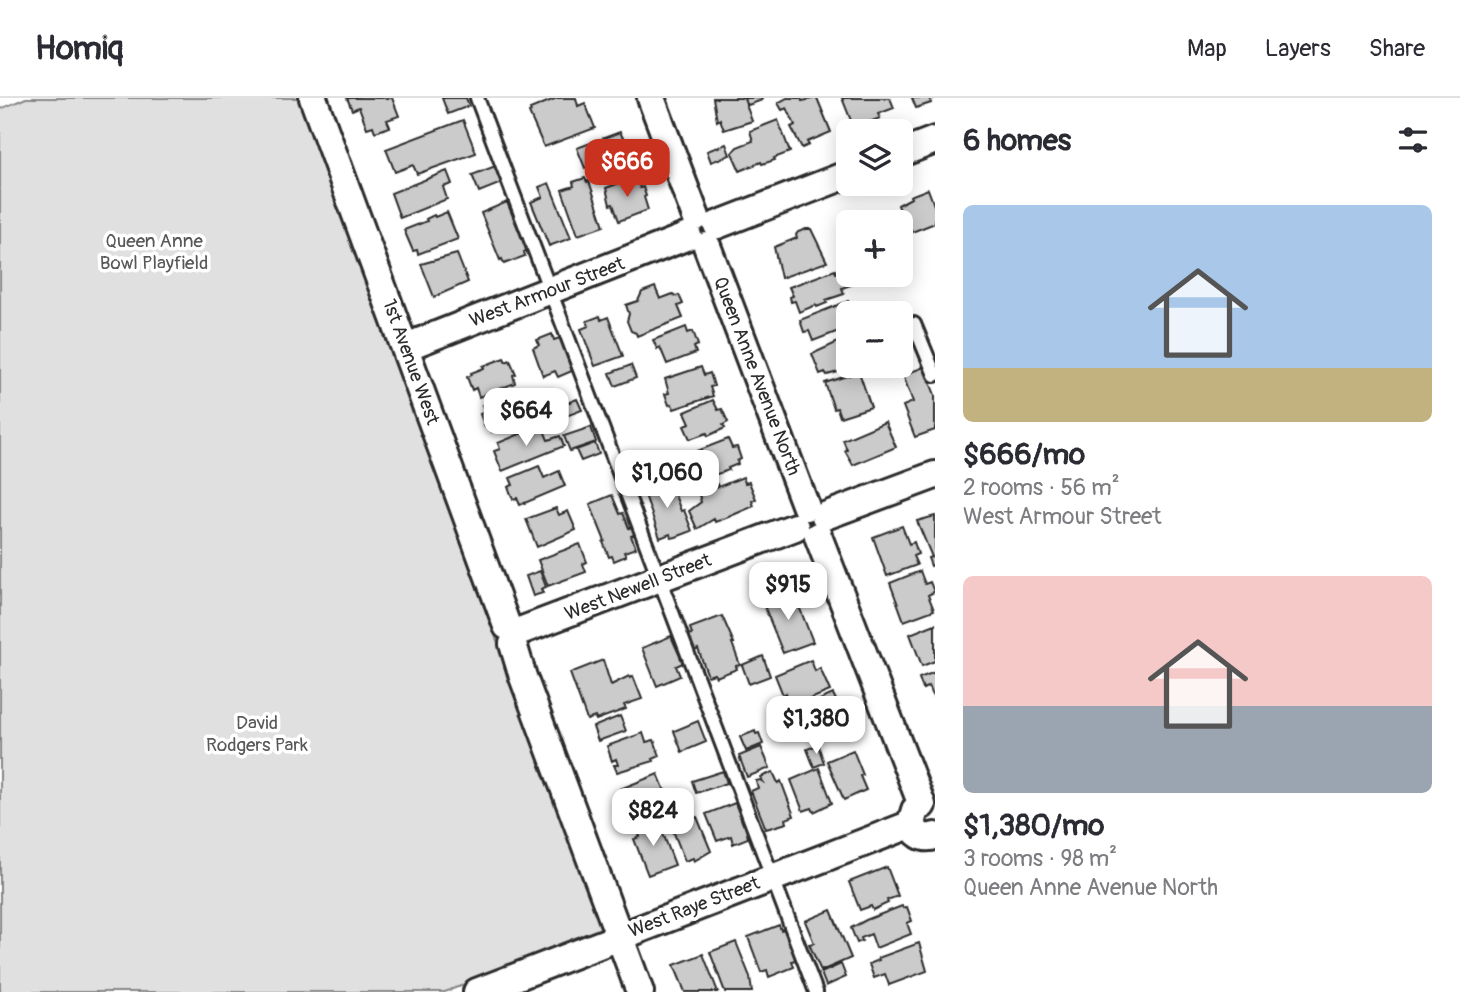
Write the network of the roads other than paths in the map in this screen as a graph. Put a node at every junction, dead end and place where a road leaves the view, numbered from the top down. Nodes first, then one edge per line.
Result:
1 (313, 98) edge
2 (477, 98) edge
3 (651, 98) edge
4 (935, 140) edge
5 (913, 148) edge
6 (836, 179) edge
7 (702, 231) junction
8 (550, 290) junction
9 (914, 324) dead end
10 (406, 347) junction
11 (935, 375) edge
12 (935, 475) edge
13 (811, 522) junction
14 (660, 579) junction
15 (514, 634) junction
16 (929, 824) edge
17 (772, 876) junction
18 (619, 936) junction
19 (477, 992) edge
20 (640, 992) edge
21 (816, 992) edge

1 - 10 street, 1st Avenue West
2 - 8 lane
3 - 7 street, Queen Anne Avenue North
4 - 5 street
6 - 7 street, West Armour Street
7 - 8 street, West Armour Street
7 - 13 street, Queen Anne Avenue North
8 - 10 street, West Armour Street
8 - 14 lane
9 - 11 lane
10 - 15 street, 1st Avenue West
12 - 13 street, West Newell Street
13 - 14 street, West Newell Street
13 - 16 street, Queen Anne Avenue North
14 - 15 street, West Newell Street
14 - 17 lane
15 - 18 street, 1st Avenue West
16 - 17 street, West Raye Street
17 - 18 street, West Raye Street
17 - 21 lane
18 - 19 street, West Raye Street
18 - 20 street, 1st Avenue West

